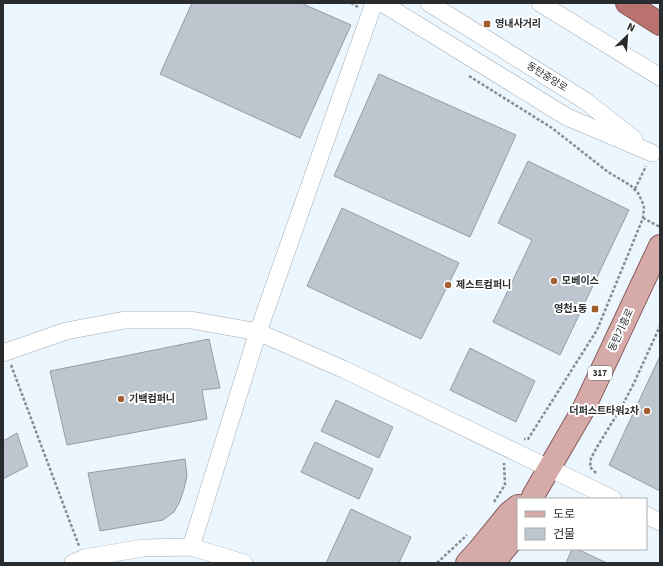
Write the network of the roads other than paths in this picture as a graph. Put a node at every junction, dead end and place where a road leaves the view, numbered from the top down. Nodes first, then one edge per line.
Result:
1 (429, 3) edge
2 (540, 3) edge
3 (627, 3) edge
4 (375, 7) edge
5 (660, 24) edge
6 (660, 77) edge
7 (656, 156) edge
8 (660, 246) edge
9 (258, 332) junction
10 (4, 350) edge
11 (549, 467) junction
12 (529, 498) edge
13 (611, 498) edge
14 (517, 507) edge
15 (647, 516) edge
16 (660, 522) edge
17 (517, 534) edge
18 (191, 547) junction
19 (79, 561) edge
20 (244, 563) edge
21 (467, 563) edge
22 (493, 563) edge

1 - 7 street, 동탄중앙로
2 - 6 street
3 - 5 highway
4 - 7 street
4 - 9 street
8 - 11 main road, 동탄기흥로 / 317
9 - 10 street
9 - 11 street
9 - 18 street
11 - 12 main road, 동탄기흥로 / 317
11 - 13 street
14 - 21 main road, 동탄기흥로 / 317
15 - 16 street
17 - 22 main road
18 - 19 street
18 - 20 street

